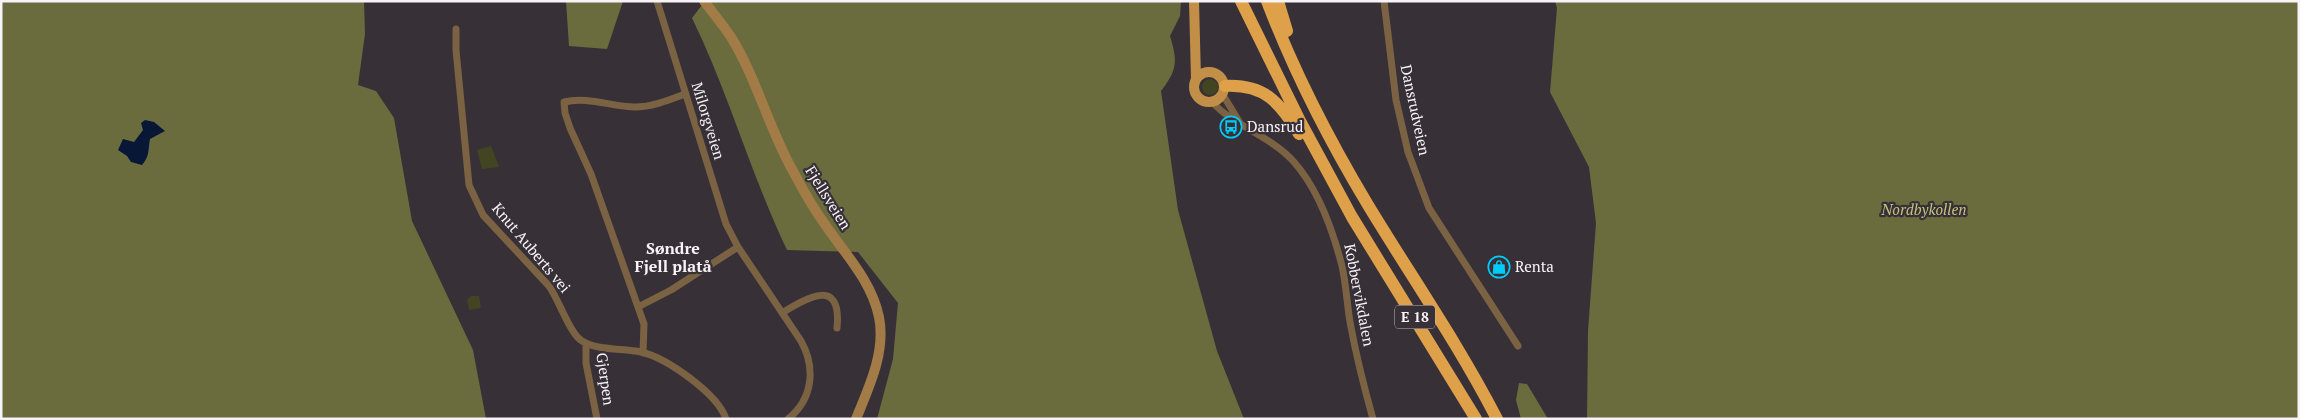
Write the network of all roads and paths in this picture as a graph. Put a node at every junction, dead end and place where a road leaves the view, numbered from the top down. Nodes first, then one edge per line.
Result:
1 (657, 1) edge
2 (704, 1) edge
3 (1194, 1) edge
4 (1267, 1) edge
5 (1278, 1) edge
6 (1384, 1) edge
7 (1241, 2) edge
8 (456, 28) dead end
9 (1196, 50) junction
10 (1210, 72) junction
11 (1196, 78) junction
12 (1224, 90) junction
13 (685, 94) junction
14 (1212, 102) junction
15 (1317, 113) junction
16 (1240, 123) junction
17 (1352, 217) junction
18 (738, 247) junction
19 (638, 307) junction
20 (782, 313) junction
21 (837, 328) dead end
22 (586, 344) junction
23 (1518, 346) dead end
24 (643, 353) junction
25 (597, 419) edge
26 (726, 419) edge
27 (788, 419) edge
28 (856, 419) edge
29 (1373, 419) edge
30 (1476, 419) edge
31 (1497, 419) edge

1 - 13 street, Milorgveien
2 - 28 main road, Fjellsveien
3 - 9 main road
4 - 15 highway, E 18
5 - 15 highway, E 18
6 - 23 street, Dansrudveien
7 - 17 highway, E 18
8 - 22 street, Knut Auberts vei
9 - 10 main road
9 - 11 main road
10 - 11 main road
10 - 12 main road
11 - 14 main road
12 - 14 main road
12 - 16 street, Kobbervikdalen
12 - 17 highway, E 18
13 - 18 street, Milorgveien
13 - 19 street
14 - 16 street, Kobbervikdalen
15 - 31 highway, E 18
16 - 29 street, Kobbervikdalen
17 - 30 highway, E 18
18 - 19 street
18 - 20 street, Milorgveien
19 - 24 street
20 - 21 street
20 - 27 street, Milorgveien
22 - 24 street
22 - 25 street, Gjerpen
24 - 26 street

